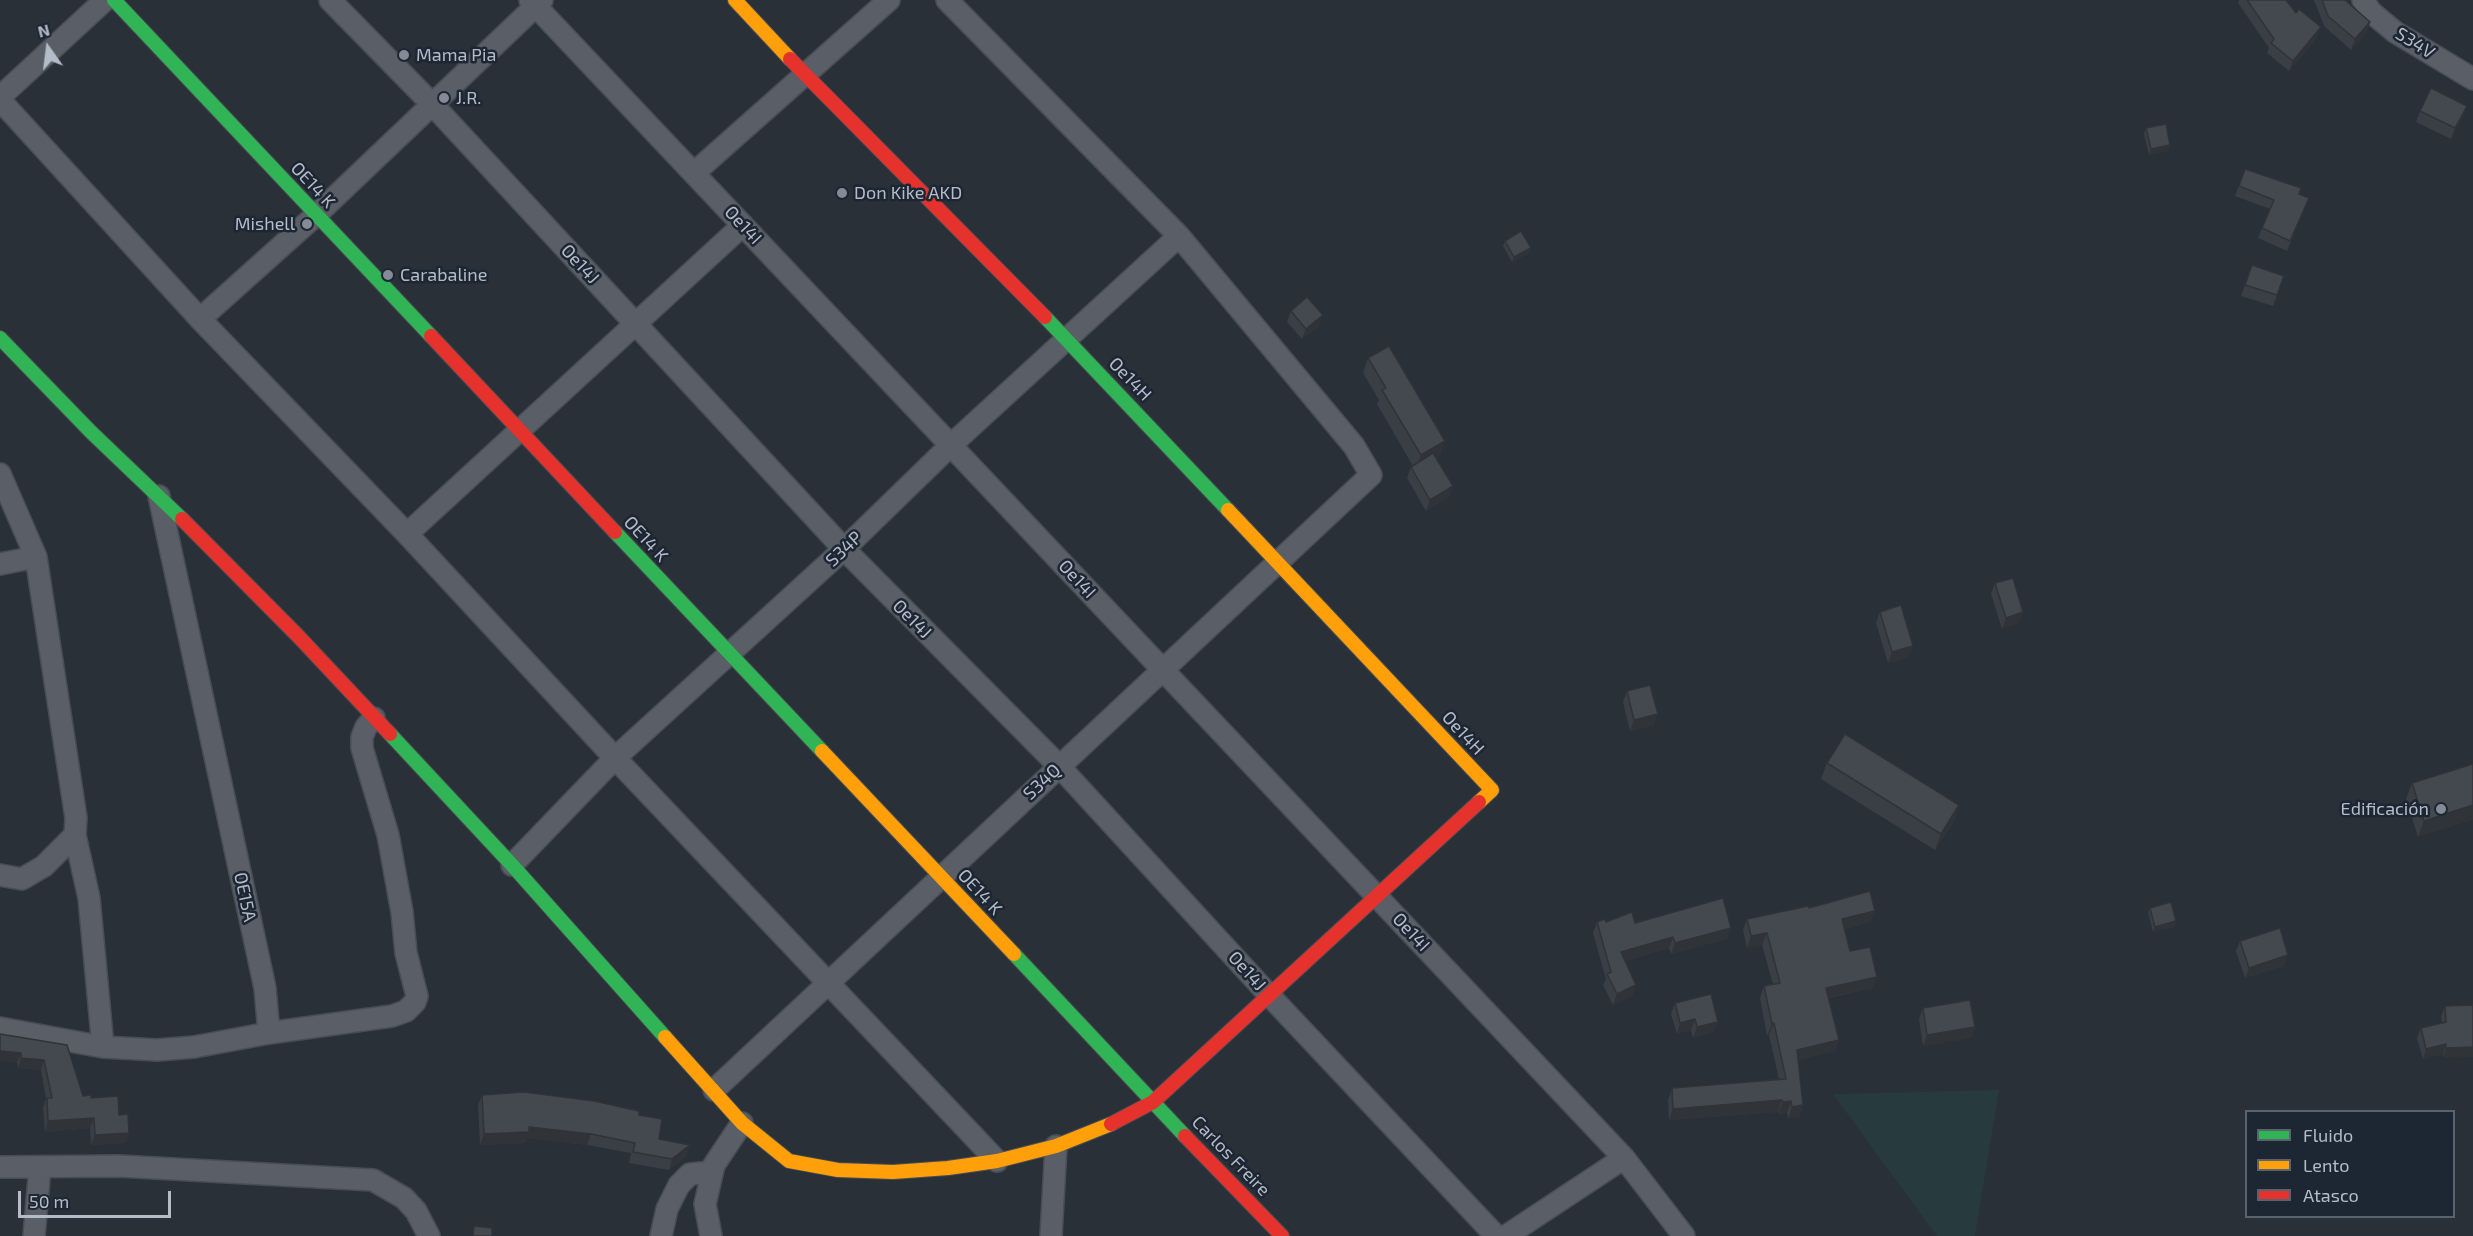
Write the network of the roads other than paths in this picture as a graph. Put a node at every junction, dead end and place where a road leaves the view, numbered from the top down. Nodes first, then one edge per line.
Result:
1 (105, 0) edge
2 (114, 0) edge
3 (330, 0) edge
4 (735, 0) edge
5 (889, 0) edge
6 (947, 0) edge
7 (2363, 0) edge
8 (536, 2) edge
9 (804, 74) junction
10 (2473, 79) edge
11 (0, 99) edge
12 (432, 104) junction
13 (694, 173) junction
14 (316, 215) junction
15 (743, 225) junction
16 (1179, 236) junction
17 (200, 319) junction
18 (635, 324) junction
19 (0, 338) edge
20 (1066, 339) junction
21 (519, 430) junction
22 (951, 445) junction
23 (0, 474) edge
24 (159, 496) junction
25 (406, 534) junction
26 (844, 549) junction
27 (36, 557) junction
28 (1278, 561) junction
29 (0, 564) edge
30 (730, 654) junction
31 (1163, 670) junction
32 (374, 718) junction
33 (615, 758) junction
34 (1059, 766) junction
35 (75, 835) junction
36 (512, 865) junction
37 (0, 875) edge
38 (941, 878) junction
39 (1377, 896) junction
40 (829, 982) junction
41 (1269, 995) junction
42 (0, 1028) edge
43 (269, 1033) junction
44 (103, 1047) junction
45 (714, 1090) junction
46 (1153, 1102) junction
47 (742, 1123) junction
48 (1056, 1146) junction
49 (1624, 1158) junction
50 (997, 1161) junction
51 (0, 1167) edge
52 (40, 1167) junction
53 (712, 1172) junction
54 (34, 1236) edge
55 (429, 1236) edge
56 (661, 1236) edge
57 (711, 1236) edge
58 (1052, 1236) edge
59 (1282, 1236) edge
60 (1496, 1236) edge
61 (1506, 1236) edge
62 (1684, 1236) edge

1 - 11 street
2 - 14 street, OE14 K
3 - 12 street, Oe14J
4 - 9 street, Oe14H
5 - 9 street
6 - 16 street
7 - 10 street, S34V
8 - 12 street
8 - 13 street, Oe14I
9 - 13 street
9 - 20 street, Oe14H
11 - 17 street
12 - 14 street
12 - 18 street, Oe14J
13 - 15 street, Oe14I
14 - 17 street
14 - 21 street, OE14 K
15 - 18 street
15 - 22 street, Oe14I
16 - 20 street, S34P
16 - 28 street, S34Q
17 - 25 street
18 - 21 street
18 - 26 street, Oe14J
19 - 24 street
20 - 22 street, S34P
20 - 28 street, Oe14H
21 - 25 street
21 - 30 street, OE14 K
22 - 26 street, S34P
22 - 31 street, Oe14I
23 - 27 street
24 - 32 street
24 - 43 street, OE15A
25 - 33 street
26 - 30 street, S34P
26 - 34 street, Oe14J
27 - 29 street
27 - 35 street
28 - 31 street, S34Q
28 - 39 street, Oe14H
30 - 33 street, S34P
30 - 38 street, OE14 K
31 - 34 street, S34Q
31 - 39 street, Oe14I
32 - 36 street
32 - 43 street
33 - 36 street, S34P
33 - 40 street
34 - 38 street, S34Q
34 - 41 street, Oe14J
35 - 37 street
35 - 44 street
36 - 45 street
38 - 40 street, S34Q
38 - 46 street, OE14 K
39 - 41 street
39 - 49 street, Oe14I
40 - 45 street, S34Q
40 - 50 street
41 - 46 street
41 - 60 street, Oe14J
42 - 44 street
43 - 44 street
45 - 47 street
46 - 48 street
46 - 59 street, Carlos Freire
47 - 50 street
47 - 53 street
48 - 50 street
48 - 58 street
49 - 61 street
49 - 62 street, Oe14I
51 - 52 street
52 - 54 street
52 - 55 street
53 - 56 street
53 - 57 street

